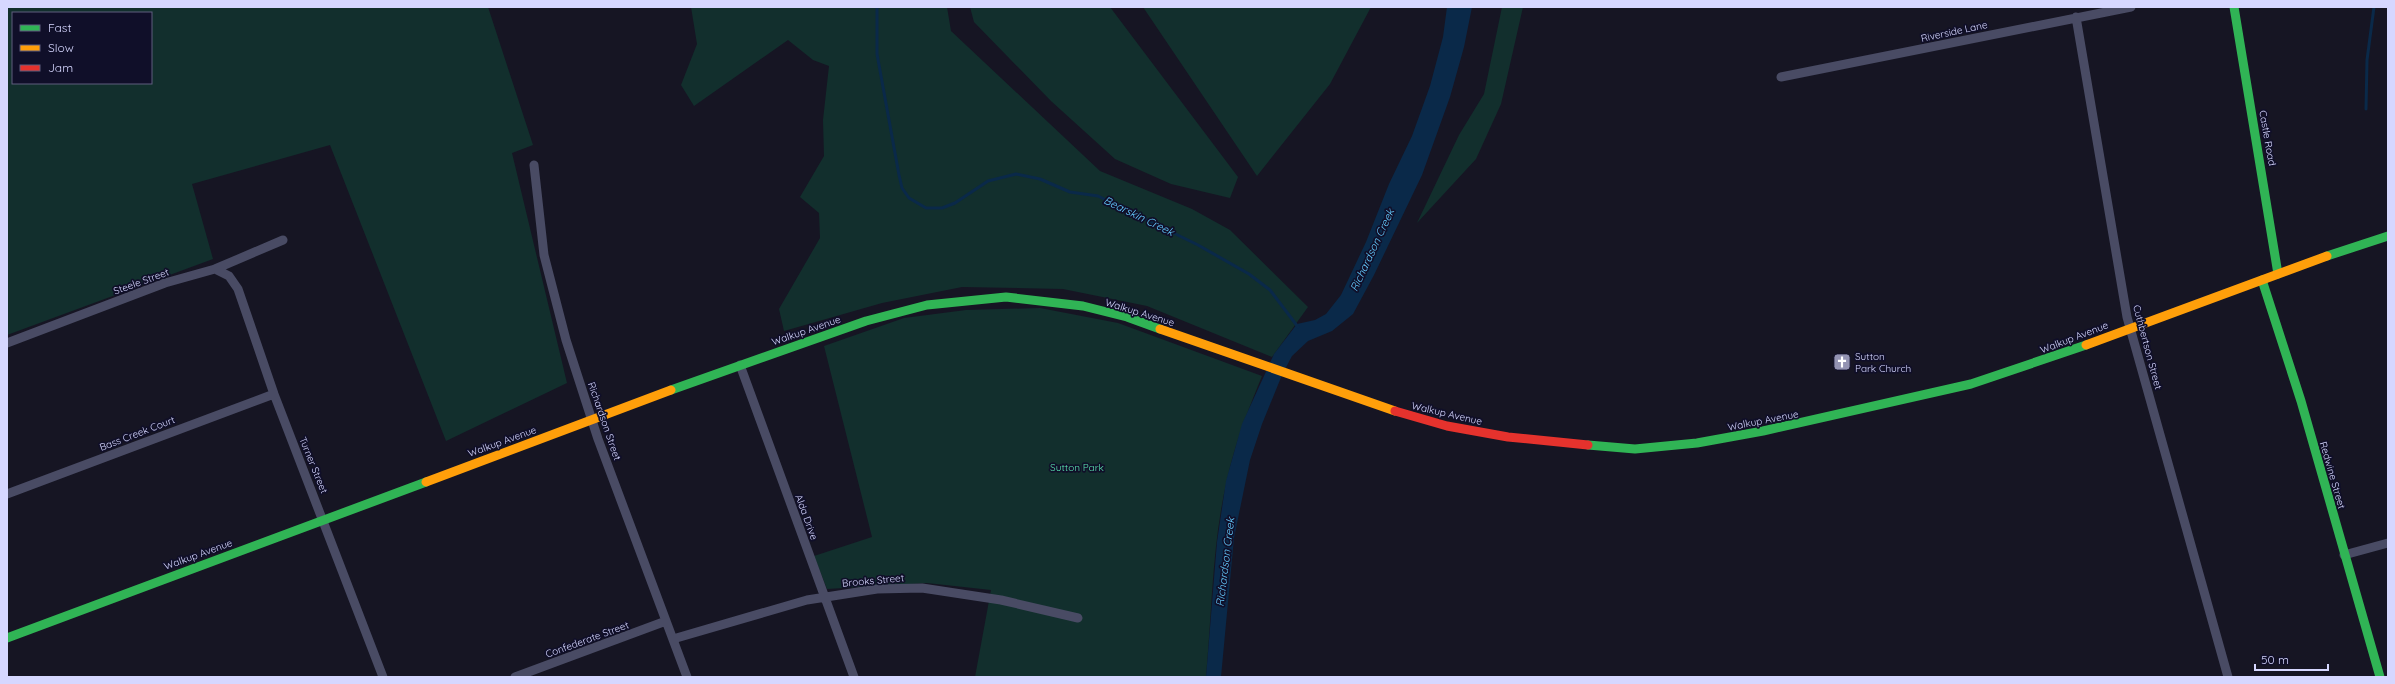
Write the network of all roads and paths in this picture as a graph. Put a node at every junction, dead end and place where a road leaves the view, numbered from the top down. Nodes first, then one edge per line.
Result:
1 (2131, 7) edge
2 (2234, 7) edge
3 (2076, 17) junction
4 (1781, 77) dead end
5 (534, 165) dead end
6 (2388, 236) edge
7 (283, 240) dead end
8 (215, 269) junction
9 (2278, 274) junction
10 (2262, 280) junction
11 (2130, 327) junction
12 (7, 343) edge
13 (740, 364) junction
14 (274, 394) junction
15 (593, 419) junction
16 (7, 494) edge
17 (324, 520) junction
18 (2388, 543) edge
19 (2344, 555) junction
20 (824, 596) junction
21 (1078, 618) dead end
22 (666, 621) junction
23 (7, 638) edge
24 (673, 640) junction
25 (384, 677) edge
26 (515, 677) edge
27 (687, 677) edge
28 (854, 677) edge
29 (2228, 677) edge
30 (2380, 677) edge

1 - 3 street, Riverside Lane
2 - 9 street, Castle Road
3 - 4 street, Riverside Lane
3 - 11 street, Cuthbertson Street
5 - 15 street, Richardson Street
6 - 9 street
7 - 8 street, Steele Street
8 - 12 street, Steele Street
8 - 14 street, Turner Street
9 - 10 street, Walkup Avenue
10 - 11 street, Walkup Avenue
10 - 19 street, Redwine Street
11 - 13 street, Walkup Avenue
11 - 29 street, Cuthbertson Street
13 - 15 street, Walkup Avenue
13 - 20 street, Alda Drive
14 - 16 street, Bass Creek Court
14 - 17 street, Turner Street
15 - 17 street, Walkup Avenue
15 - 22 street, Richardson Street
17 - 23 street, Walkup Avenue
17 - 25 street, Turner Street
18 - 19 street
19 - 30 street, Redwine Street
20 - 21 street, Brooks Street
20 - 24 street, Brooks Street
20 - 28 street, Alda Drive
22 - 24 street, Richardson Street
22 - 26 street, Confederate Street
24 - 27 street, Richardson Street

